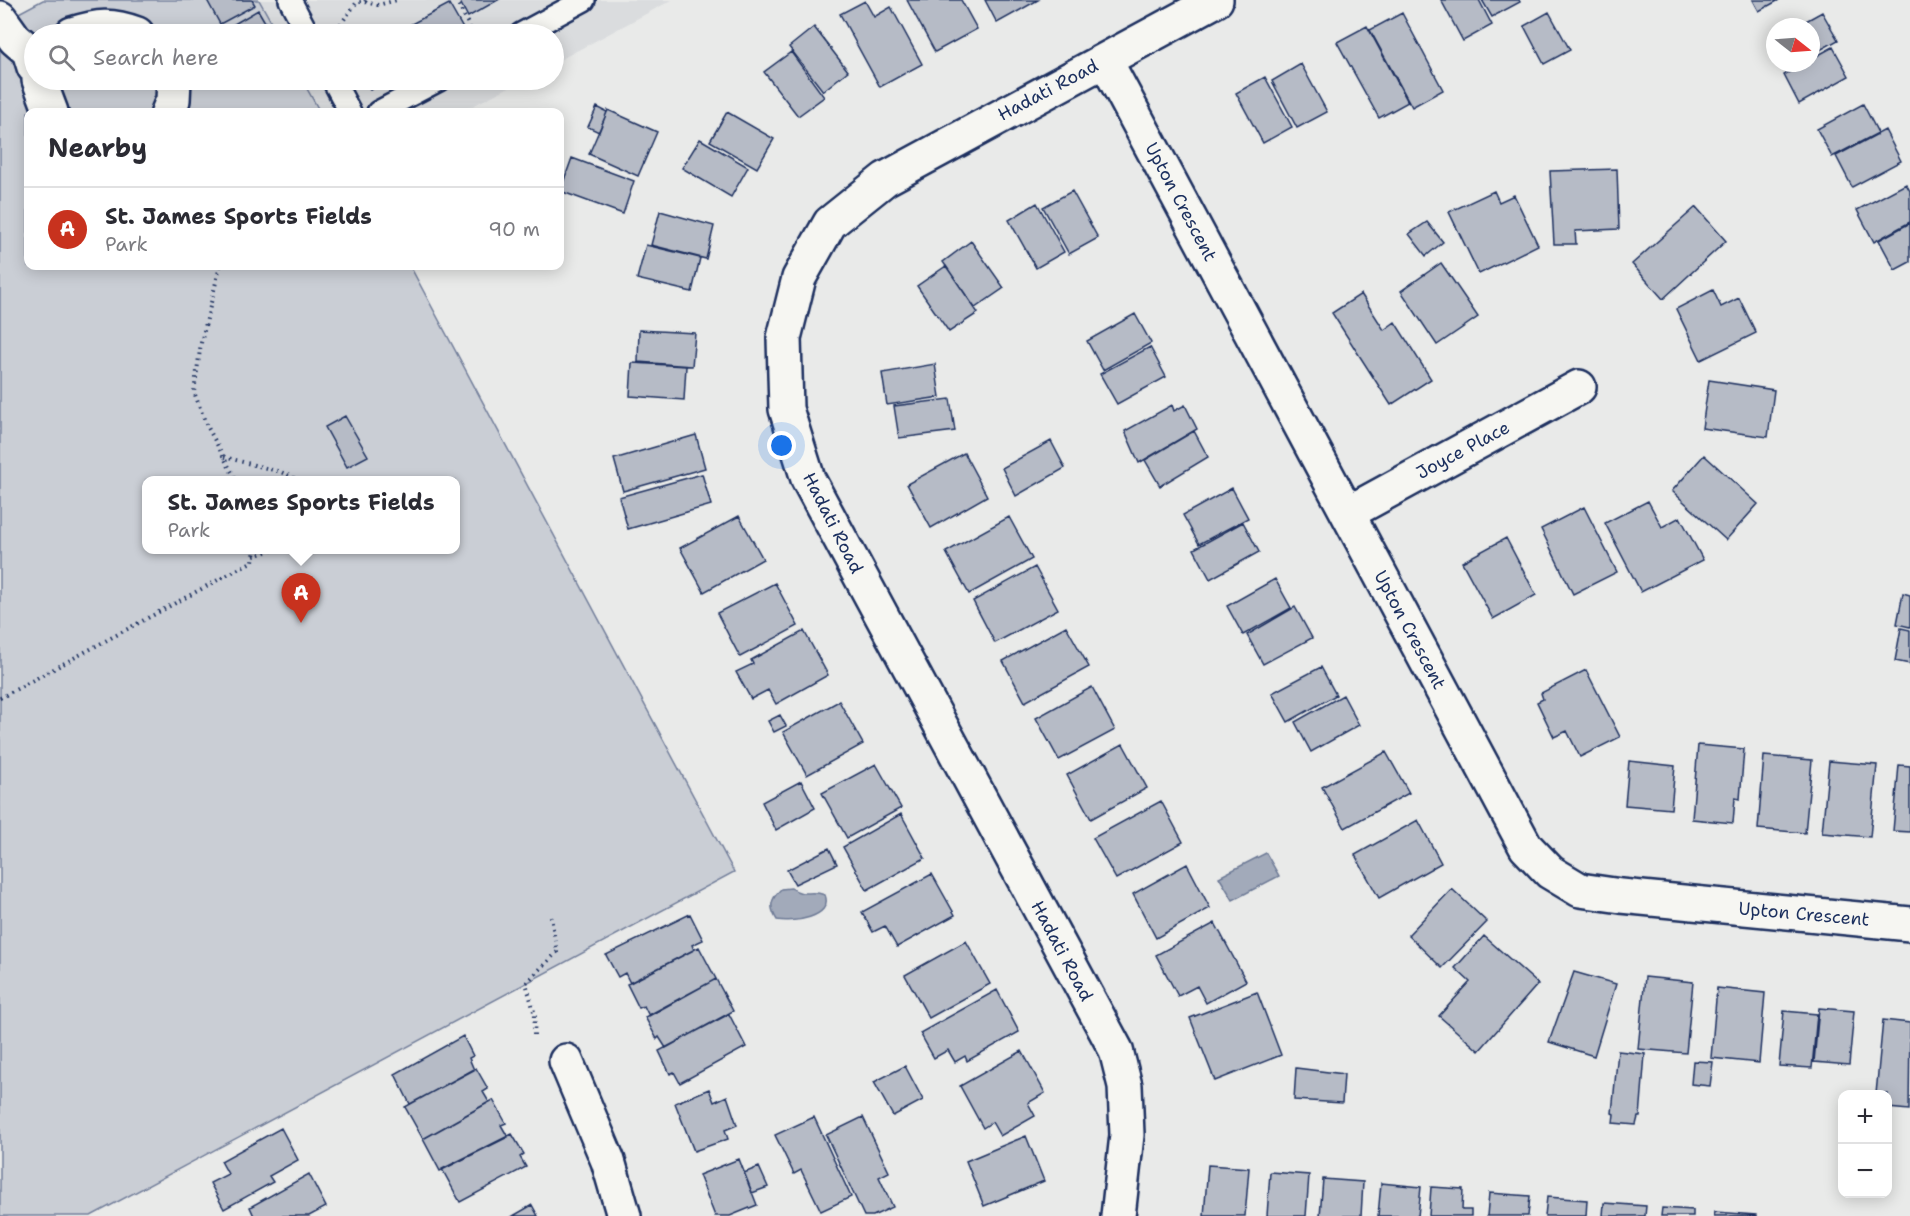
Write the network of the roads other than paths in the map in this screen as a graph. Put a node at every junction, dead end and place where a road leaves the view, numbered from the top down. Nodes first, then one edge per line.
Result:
1 (290, 0) edge
2 (584, 0) edge
3 (1216, 0) edge
4 (0, 18) edge
5 (303, 24) edge
6 (540, 24) edge
7 (24, 50) edge
8 (1106, 60) junction
9 (44, 90) edge
10 (174, 90) edge
11 (338, 90) edge
12 (419, 90) edge
13 (50, 108) edge
14 (170, 108) edge
15 (348, 108) edge
16 (386, 108) edge
17 (1579, 387) dead end
18 (1348, 513) junction
19 (1910, 924) edge
20 (566, 1061) dead end
21 (624, 1216) edge
22 (1118, 1216) edge

1 - 5 lane
2 - 6 lane
3 - 8 street, Hadati Road
4 - 7 street
8 - 18 street, Upton Crescent
8 - 22 street, Hadati Road
9 - 13 street
10 - 14 street
11 - 15 lane
12 - 16 lane
17 - 18 street, Joyce Place
18 - 19 street, Upton Crescent
20 - 21 street

